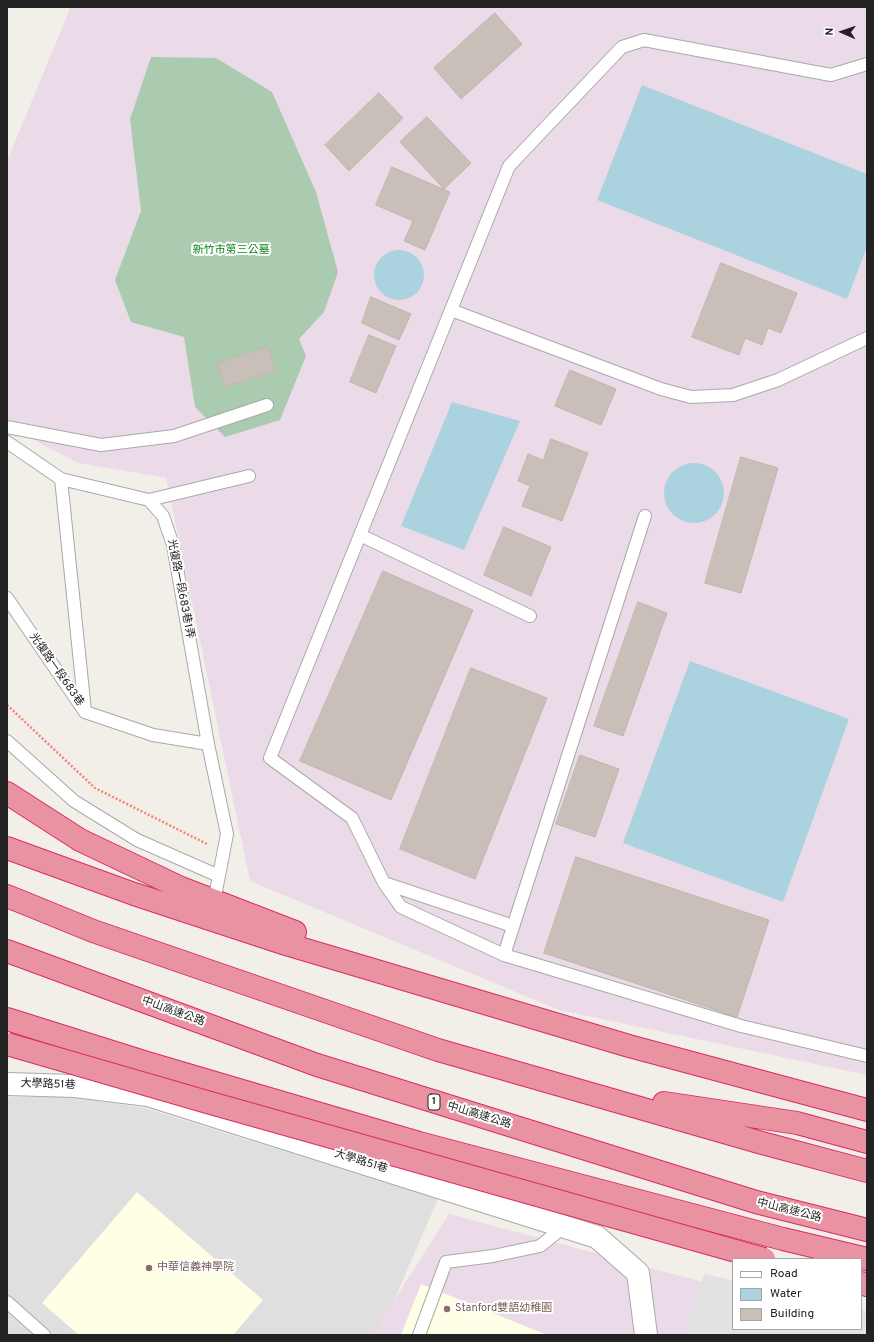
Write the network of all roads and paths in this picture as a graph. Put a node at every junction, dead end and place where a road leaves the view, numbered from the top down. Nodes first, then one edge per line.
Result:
1 (867, 64) edge
2 (451, 310) junction
3 (867, 338) edge
4 (266, 405) dead end
5 (7, 427) edge
6 (7, 442) edge
7 (249, 476) dead end
8 (61, 480) junction
9 (149, 500) junction
10 (645, 516) dead end
11 (360, 535) junction
12 (7, 598) edge
13 (530, 616) dead end
14 (7, 705) edge
15 (85, 712) junction
16 (7, 741) edge
17 (208, 744) junction
18 (7, 793) edge
19 (7, 848) edge
20 (224, 852) junction
21 (219, 876) junction
22 (384, 883) junction
23 (216, 891) dead end
24 (7, 896) edge
25 (513, 926) junction
26 (7, 951) edge
27 (504, 955) junction
28 (457, 995) junction
29 (7, 1020) edge
30 (7, 1044) edge
31 (867, 1056) edge
32 (7, 1084) edge
33 (576, 1090) junction
34 (867, 1110) edge
35 (867, 1142) edge
36 (867, 1171) edge
37 (565, 1226) junction
38 (867, 1230) edge
39 (760, 1258) edge
40 (867, 1259) edge
41 (7, 1302) edge
42 (44, 1335) edge
43 (418, 1335) edge
44 (646, 1335) edge

1 - 2 lane
2 - 3 lane
2 - 11 lane
4 - 5 lane
6 - 8 lane
7 - 9 lane
8 - 9 lane
8 - 15 lane
9 - 17 lane, 光復路一段683巷1弄
10 - 25 lane
11 - 13 lane
11 - 22 lane
12 - 15 lane, 光復路一段683巷
14 - 20 path
15 - 17 lane, 光復路一段683巷
16 - 21 lane
17 - 20 lane
18 - 28 highway
19 - 28 highway
20 - 21 lane
21 - 23 lane
22 - 25 lane
22 - 27 lane
24 - 33 highway
25 - 27 lane
26 - 38 highway, 中山高速公路 / 1
27 - 31 lane
28 - 34 highway
29 - 40 highway
30 - 39 highway, bridge
32 - 37 street, 大學路51巷
33 - 35 highway
33 - 36 highway
37 - 43 lane
37 - 44 street, 大學路51巷
41 - 42 lane

